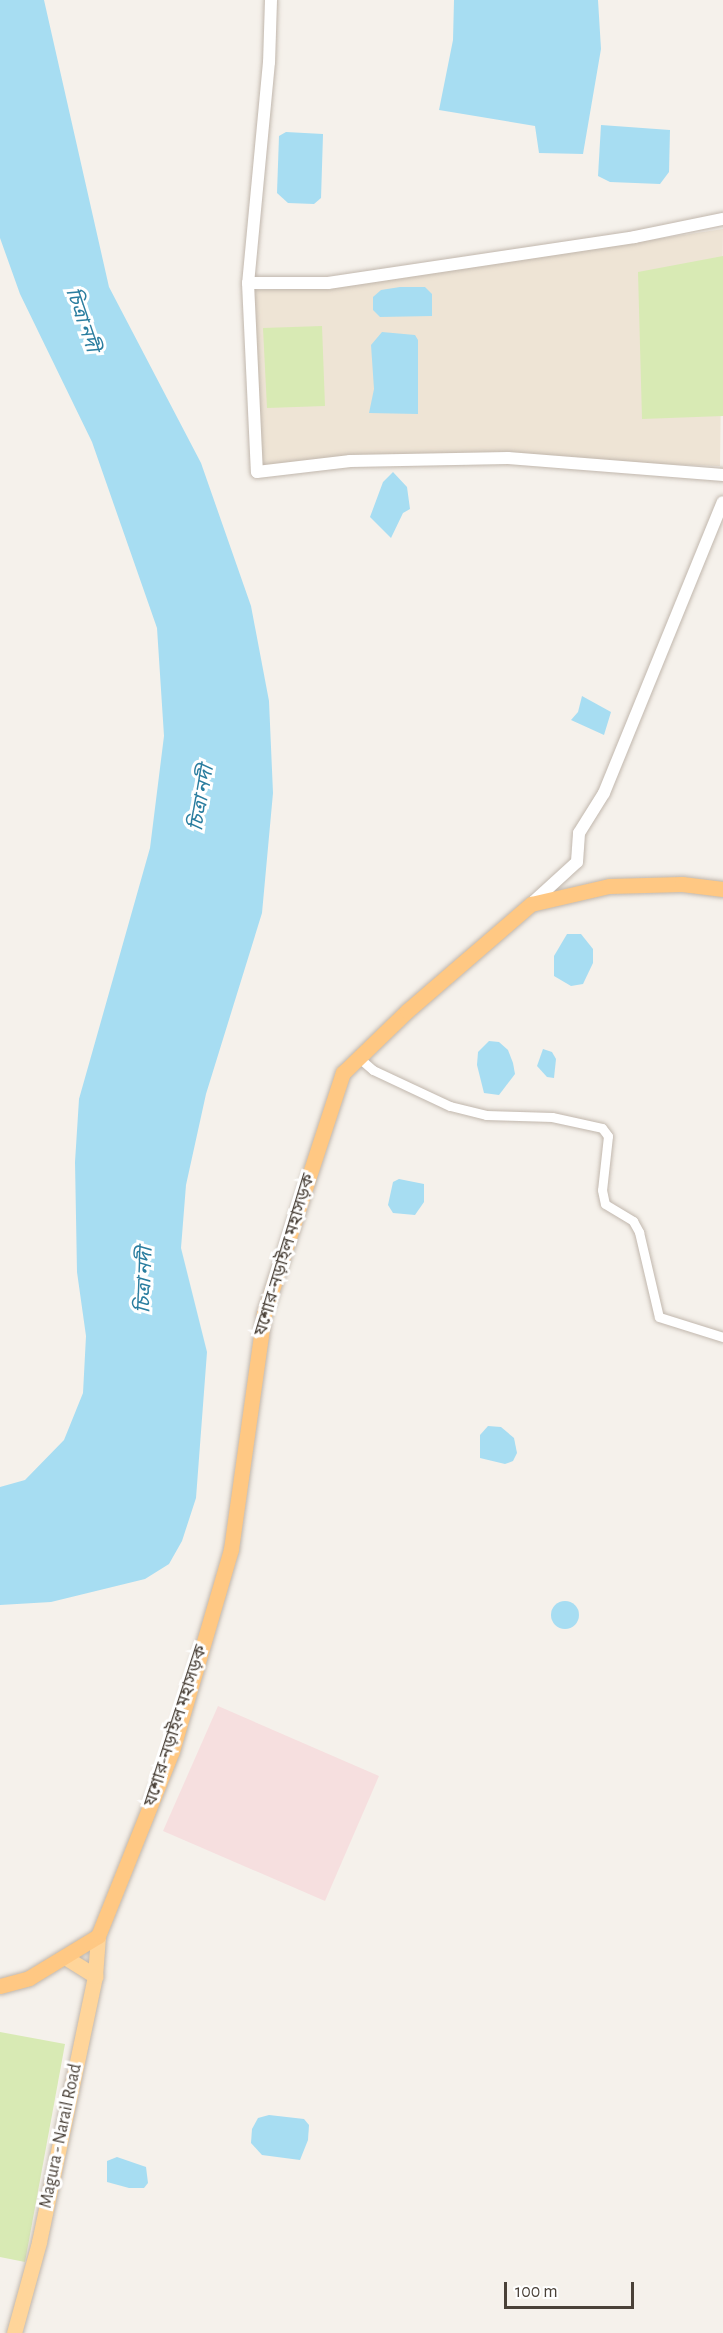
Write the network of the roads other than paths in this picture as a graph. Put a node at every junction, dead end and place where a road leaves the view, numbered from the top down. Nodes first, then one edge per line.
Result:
1 (271, 0) edge
2 (723, 219) edge
3 (248, 284) junction
4 (723, 475) edge
5 (723, 502) edge
6 (723, 889) edge
7 (531, 904) junction
8 (358, 1057) junction
9 (723, 1337) edge
10 (98, 1936) junction
11 (65, 1957) junction
12 (95, 1976) junction
13 (0, 1986) edge
14 (14, 2333) edge

1 - 3 street
2 - 3 street
3 - 4 street
5 - 7 street
6 - 7 highway, যশোর-নড়াইল মহাসড়ক
7 - 8 highway, যশোর-নড়াইল মহাসড়ক
8 - 9 street
8 - 10 highway, যশোর-নড়াইল মহাসড়ক
10 - 11 highway
10 - 12 main road, Magura - Narail Road
11 - 12 main road
11 - 13 highway
12 - 14 main road, Magura - Narail Road

